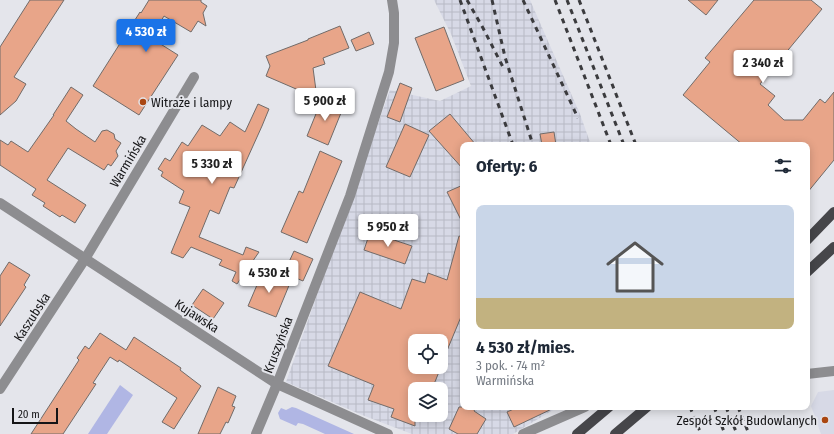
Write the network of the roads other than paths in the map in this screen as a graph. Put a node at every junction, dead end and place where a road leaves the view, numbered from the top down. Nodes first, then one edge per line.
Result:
1 (392, 0) edge
2 (194, 77) dead end
3 (0, 203) edge
4 (834, 212) edge
5 (810, 237) edge
6 (834, 247) edge
7 (85, 259) junction
8 (810, 269) edge
9 (834, 372) edge
10 (810, 374) edge
11 (277, 384) junction
12 (0, 389) edge
13 (578, 410) edge
14 (606, 410) edge
15 (643, 410) edge
16 (256, 434) edge
17 (388, 434) edge
18 (523, 434) edge
19 (578, 434) edge
20 (615, 434) edge

1 - 11 street, Kruszyńska
2 - 7 street, Warmińska
3 - 7 street, Kujawska
4 - 5 main road
6 - 8 main road
7 - 11 street, Kujawska
7 - 12 street, Kaszubska
9 - 10 street
11 - 16 street, Kruszyńska
11 - 17 street, Kujawska
13 - 18 street
14 - 19 main road
15 - 20 main road

